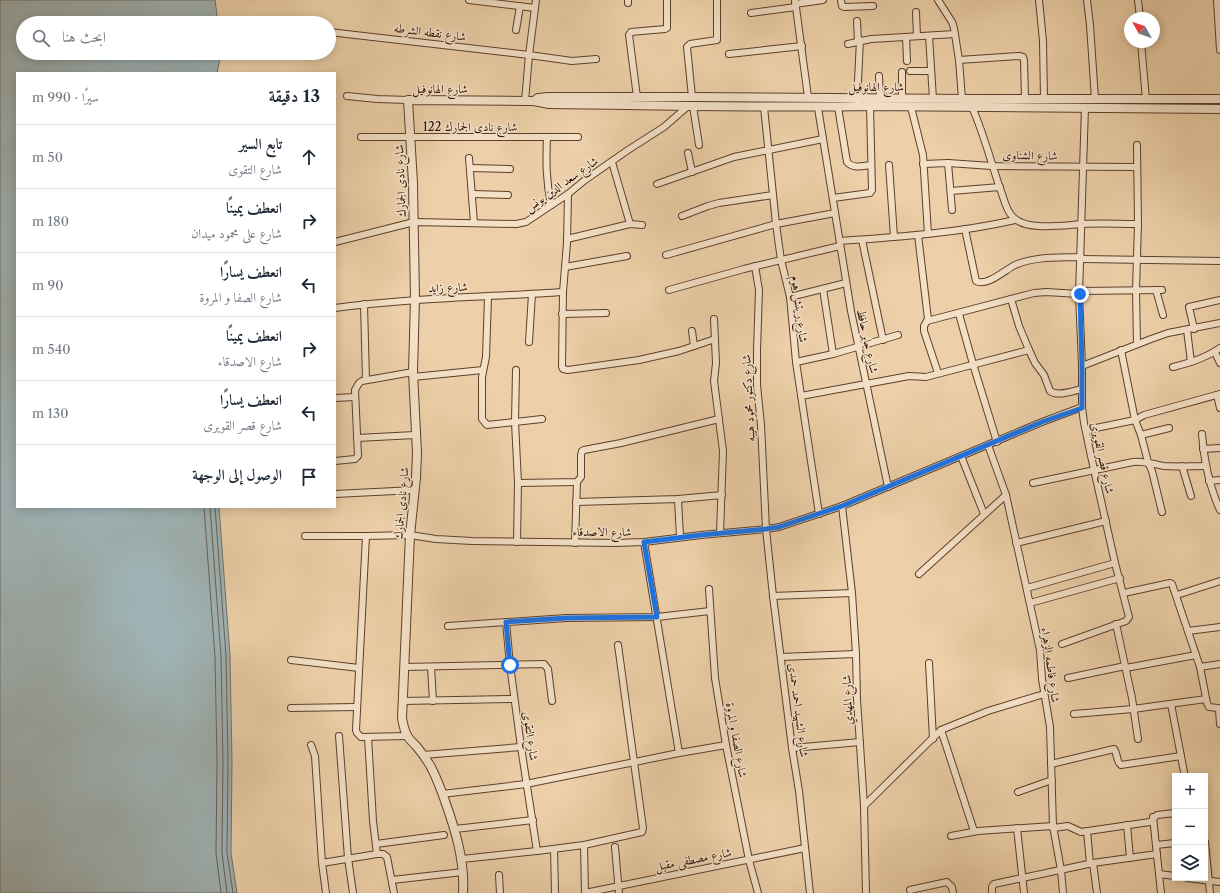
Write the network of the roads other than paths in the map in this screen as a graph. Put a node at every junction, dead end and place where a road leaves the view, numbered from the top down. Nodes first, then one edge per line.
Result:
1 (469, 0) edge
2 (536, 0) edge
3 (667, 0) edge
4 (717, 0) edge
5 (823, 0) edge
6 (841, 0) edge
7 (938, 0) edge
8 (1039, 0) edge
9 (1087, 0) edge
10 (1138, 0) edge
11 (1217, 0) edge
12 (795, 3) edge
13 (520, 6) junction
14 (873, 6) dead end
15 (535, 8) junction
16 (1219, 11) edge
17 (916, 12) dead end
18 (1139, 12) edge
19 (751, 13) dead end
20 (857, 21) dead end
21 (516, 30) dead end
22 (336, 33) edge
23 (955, 34) junction
24 (917, 36) junction
25 (929, 36) junction
26 (906, 37) junction
27 (859, 40) junction
28 (848, 44) dead end
29 (802, 46) junction
30 (1142, 48) edge
31 (1220, 50) edge
32 (730, 54) dead end
33 (529, 55) junction
34 (596, 59) dead end
35 (959, 60) junction
36 (907, 61) dead end
37 (931, 71) junction
38 (902, 72) dead end
39 (910, 72) dead end
40 (879, 76) dead end
41 (347, 96) dead end
42 (637, 97) junction
43 (692, 97) junction
44 (808, 97) junction
45 (880, 98) junction
46 (902, 98) junction
47 (933, 99) junction
48 (962, 99) junction
49 (1024, 99) junction
50 (1044, 99) junction
51 (1095, 99) junction
52 (408, 100) junction
53 (1146, 100) junction
54 (1220, 100) edge
55 (529, 101) junction
56 (857, 102) junction
57 (690, 106) junction
58 (870, 106) junction
59 (764, 107) junction
60 (838, 107) junction
61 (911, 107) junction
62 (972, 107) junction
63 (1085, 107) junction
64 (818, 108) junction
65 (1220, 109) edge
66 (361, 137) dead end
67 (410, 137) junction
68 (547, 137) junction
69 (578, 137) dead end
70 (823, 139) junction
71 (699, 145) dead end
72 (1137, 145) dead end
73 (769, 150) junction
74 (688, 153) dead end
75 (469, 158) dead end
76 (612, 162) junction
77 (948, 163) junction
78 (923, 164) junction
79 (871, 165) junction
80 (888, 165) dead end
81 (992, 166) junction
82 (1084, 166) junction
83 (1137, 167) junction
84 (470, 168) junction
85 (510, 169) dead end
86 (692, 172) junction
87 (657, 184) dead end
88 (1000, 187) junction
89 (951, 191) junction
90 (472, 194) junction
91 (568, 194) junction
92 (508, 195) dead end
93 (773, 195) junction
94 (833, 198) junction
95 (551, 205) junction
96 (952, 210) dead end
97 (835, 213) junction
98 (682, 216) dead end
99 (1015, 220) junction
100 (414, 222) junction
101 (474, 223) junction
102 (630, 224) junction
103 (776, 224) junction
104 (1082, 224) junction
105 (1138, 224) junction
106 (642, 225) dead end
107 (965, 229) junction
108 (928, 234) junction
109 (918, 235) junction
110 (894, 237) junction
111 (567, 239) junction
112 (862, 240) junction
113 (336, 242) edge
114 (840, 244) junction
115 (666, 255) dead end
116 (627, 256) dead end
117 (1081, 258) junction
118 (781, 260) junction
119 (1137, 260) junction
120 (1220, 261) edge
121 (755, 266) junction
122 (565, 267) junction
123 (846, 283) junction
124 (823, 289) junction
125 (670, 290) dead end
126 (1136, 290) junction
127 (563, 292) junction
128 (1080, 292) junction
129 (532, 294) junction
130 (488, 297) junction
131 (790, 298) junction
132 (1011, 299) junction
133 (415, 300) junction
134 (1220, 302) edge
135 (364, 304) junction
136 (336, 308) edge
137 (606, 312) dead end
138 (562, 314) junction
139 (959, 314) junction
140 (1162, 316) dead end
141 (714, 319) dead end
142 (927, 322) junction
143 (1220, 323) edge
144 (1194, 329) junction
145 (1187, 330) junction
146 (692, 332) dead end
147 (898, 336) dead end
148 (715, 340) junction
149 (883, 340) junction
150 (529, 342) dead end
151 (1137, 344) junction
152 (694, 346) junction
153 (858, 347) junction
154 (1029, 350) junction
155 (1121, 350) junction
156 (1217, 350) edge
157 (833, 354) junction
158 (796, 362) junction
159 (1191, 362) junction
160 (1220, 363) edge
161 (972, 364) junction
162 (1082, 366) junction
163 (1174, 367) dead end
164 (483, 370) junction
165 (516, 370) dead end
166 (413, 374) junction
167 (938, 374) junction
168 (366, 380) junction
169 (866, 384) junction
170 (1082, 389) junction
171 (1218, 395) edge
172 (801, 396) junction
173 (355, 397) junction
174 (336, 398) edge
175 (1082, 408) junction
176 (1220, 408) edge
177 (542, 419) dead end
178 (719, 419) junction
179 (1135, 420) junction
180 (515, 422) junction
181 (1169, 428) dead end
182 (1086, 430) junction
183 (1202, 434) dead end
184 (415, 435) junction
185 (1141, 435) junction
186 (357, 438) junction
187 (997, 442) junction
188 (988, 446) junction
189 (1220, 448) edge
190 (1203, 449) junction
191 (961, 456) junction
192 (336, 461) edge
193 (1148, 462) junction
194 (1182, 466) junction
195 (1206, 466) junction
196 (1094, 471) junction
197 (1220, 480) edge
198 (1209, 481) junction
199 (577, 482) junction
200 (518, 483) junction
201 (1033, 483) dead end
202 (888, 487) junction
203 (415, 490) junction
204 (336, 494) edge
205 (722, 495) junction
206 (1006, 495) junction
207 (1191, 496) dead end
208 (678, 499) junction
209 (576, 502) junction
210 (842, 506) junction
211 (1220, 510) edge
212 (1162, 512) dead end
213 (818, 514) junction
214 (984, 514) junction
215 (1106, 521) junction
216 (766, 529) junction
217 (720, 533) junction
218 (410, 534) junction
219 (305, 536) dead end
220 (366, 536) junction
221 (680, 537) junction
222 (517, 542) junction
223 (644, 542) junction
224 (576, 543) junction
225 (1016, 543) junction
226 (1115, 563) junction
227 (919, 574) dead end
228 (1120, 578) junction
229 (1220, 581) edge
230 (1026, 588) junction
231 (709, 589) dead end
232 (852, 593) junction
233 (1124, 593) junction
234 (1177, 595) junction
235 (773, 596) junction
236 (1030, 603) junction
237 (710, 612) junction
238 (657, 617) junction
239 (506, 622) junction
240 (1116, 624) junction
241 (448, 626) dead end
242 (1220, 627) edge
243 (1188, 631) junction
244 (1062, 644) dead end
245 (618, 645) dead end
246 (856, 654) junction
247 (1196, 655) junction
248 (781, 657) junction
249 (291, 660) dead end
250 (929, 663) dead end
251 (1220, 664) edge
252 (510, 665) junction
253 (404, 667) junction
254 (431, 667) junction
255 (1126, 667) junction
256 (1200, 667) junction
257 (359, 668) junction
258 (1068, 678) dead end
259 (1044, 694) junction
260 (514, 699) junction
261 (1206, 699) junction
262 (433, 700) junction
263 (402, 701) junction
264 (552, 701) dead end
265 (1171, 704) junction
266 (357, 706) junction
267 (291, 708) dead end
268 (1219, 708) edge
269 (1133, 709) junction
270 (1074, 714) dead end
271 (1220, 724) edge
272 (941, 730) junction
273 (339, 736) dead end
274 (407, 736) junction
275 (368, 737) junction
276 (933, 739) junction
277 (1138, 739) dead end
278 (860, 742) junction
279 (311, 745) dead end
280 (726, 745) junction
281 (521, 747) junction
282 (792, 748) junction
283 (679, 753) junction
284 (423, 755) junction
285 (1181, 756) junction
286 (634, 763) junction
287 (1051, 764) junction
288 (1184, 772) dead end
289 (1052, 780) junction
290 (526, 784) junction
291 (1018, 792) dead end
292 (442, 794) junction
293 (864, 806) junction
294 (1172, 813) edge
295 (1153, 818) junction
296 (533, 820) junction
297 (1126, 825) junction
298 (1053, 827) junction
299 (1017, 828) junction
300 (455, 829) junction
301 (974, 831) junction
302 (1087, 831) junction
303 (444, 835) dead end
304 (951, 836) dead end
305 (1172, 843) edge
306 (376, 844) junction
307 (584, 845) junction
308 (1156, 845) junction
309 (1205, 845) edge
310 (615, 847) dead end
311 (805, 848) junction
312 (554, 849) junction
313 (537, 851) junction
314 (377, 854) junction
315 (1157, 854) junction
316 (348, 858) junction
317 (1130, 858) junction
318 (462, 859) junction
319 (749, 860) junction
320 (322, 863) junction
321 (1091, 864) junction
322 (1061, 870) junction
323 (463, 872) junction
324 (1159, 874) junction
325 (499, 875) dead end
326 (1172, 876) edge
327 (1023, 879) junction
328 (392, 880) junction
329 (1209, 881) junction
330 (1220, 882) edge
331 (618, 886) junction
332 (910, 890) dead end
333 (326, 893) edge
334 (353, 893) edge
335 (394, 893) edge
336 (463, 893) edge
337 (500, 893) edge
338 (555, 893) edge
339 (585, 893) edge
340 (619, 893) edge
341 (758, 893) edge
342 (810, 893) edge
343 (866, 893) edge
344 (953, 893) edge
345 (992, 893) edge
346 (1024, 893) edge
347 (1063, 893) edge
348 (1098, 893) edge
349 (1161, 893) edge
350 (1210, 893) edge

1 - 13 street
2 - 15 street
3 - 42 street
4 - 43 street
5 - 12 street
6 - 14 street
7 - 23 street
8 - 50 street
9 - 51 street
10 - 18 street
11 - 16 street
12 - 19 street
12 - 29 street
13 - 15 street
13 - 21 street
15 - 33 street
16 - 31 street
17 - 24 street
20 - 27 street
22 - 33 street, شارع نقطه الشرطه
23 - 25 street
23 - 35 street
24 - 25 street
24 - 26 street
25 - 37 street
26 - 27 street
26 - 36 street
27 - 28 street
27 - 56 street
29 - 32 street
29 - 44 street
30 - 53 street
33 - 34 street, شارع نقطه الشرطه
33 - 55 street
35 - 48 street
35 - 49 street
37 - 39 street
37 - 47 street
38 - 46 street
40 - 45 street
41 - 52 street, شارع الهانوفيل
42 - 43 street, شارع الهانوفيل
42 - 55 street, شارع الهانوفيل
43 - 44 street, شارع الهانوفيل
44 - 56 street, شارع الهانوفيل
45 - 46 street, شارع الهانوفيل
45 - 56 street, شارع الهانوفيل
46 - 47 street, شارع الهانوفيل
47 - 48 street, شارع الهانوفيل
48 - 49 street, شارع الهانوفيل
49 - 50 street, شارع الهانوفيل
50 - 51 street, شارع الهانوفيل
51 - 53 street, شارع الهانوفيل
52 - 55 street, شارع الهانوفيل
52 - 67 street, شارع نادى الجمارك
53 - 54 street, شارع الهانوفيل
55 - 57 street, شارع الهانوفيل
56 - 58 street, شارع الهانوفيل
56 - 60 street, شارع الهانوفيل
57 - 59 street, شارع الهانوفيل
57 - 71 street
57 - 76 street, شارع سعد الدين يونس
58 - 61 street, شارع الهانوفيل
58 - 79 street
59 - 64 street, شارع الهانوفيل
59 - 73 street, شارع ريتش هوم
60 - 64 street, شارع الهانوفيل
60 - 79 street
61 - 62 street, شارع الهانوفيل
61 - 78 street
62 - 63 street, شارع الهانوفيل
62 - 81 street
63 - 65 street, شارع الهانوفيل
63 - 82 street, شارع قصر القويرى
64 - 70 street, شارع جابر حافظ
66 - 67 street, شارع نادى الجمارك 122
67 - 68 street, شارع نادى الجمارك 122
67 - 100 street, شارع نادى الجمارك
68 - 69 street, شارع نادى الجمارك 122
68 - 95 street
70 - 73 street
70 - 94 street, شارع جابر حافظ
72 - 83 street
73 - 86 street
73 - 93 street, شارع ريتش هوم
74 - 86 street
75 - 84 street
76 - 91 street, شارع سعد الدين يونس
76 - 102 street
77 - 78 street, شارع الشناوى
77 - 81 street, شارع الشناوى
77 - 89 street
78 - 108 street
79 - 94 street
80 - 110 street
81 - 82 street, شارع الشناوى
81 - 88 street
82 - 83 street, شارع الشناوى
82 - 104 street, شارع قصر القويرى
83 - 105 street
84 - 85 street
84 - 90 street
86 - 87 street
88 - 89 street
88 - 99 street
89 - 96 street
90 - 92 street
90 - 101 street
91 - 95 street, شارع سعد الدين يونس
91 - 111 street
93 - 98 street
93 - 103 street, شارع ريتش هوم
94 - 97 street, شارع جابر حافظ
95 - 101 street, شارع سعد الدين يونس
97 - 103 street
97 - 114 street, شارع جابر حافظ
99 - 104 street
99 - 107 street
100 - 101 street, شارع سعد الدين يونس
100 - 113 street, شارع سعد الدين يونس
100 - 133 street, شارع نادى الجمارك
102 - 106 street
102 - 111 street
103 - 115 street
103 - 118 street, شارع ريتش هوم
104 - 105 street
104 - 117 street, شارع قصر القويرى
105 - 119 street
107 - 108 street
107 - 117 street
108 - 109 street
109 - 110 street
109 - 142 street
110 - 112 street
111 - 122 street
112 - 114 street
112 - 149 street
114 - 118 street
114 - 123 street, شارع جابر حافظ
116 - 122 street
117 - 119 street
117 - 128 street, شارع قصر القويرى
118 - 121 street
118 - 131 street, شارع ريتش هوم
119 - 120 street
119 - 126 street
121 - 125 street
121 - 216 street, شارع دكتور محمود هيبه
122 - 127 street
123 - 124 street
123 - 153 street, شارع جابر حافظ
124 - 131 street
124 - 157 street
126 - 128 street
126 - 140 street
126 - 151 street
127 - 129 street, شارع زايد
127 - 138 street
128 - 132 street
128 - 162 street, شارع قصر القويرى
129 - 130 street, شارع زايد
129 - 150 street
130 - 133 street, شارع زايد
130 - 164 street
131 - 158 street, شارع ريتش هوم
132 - 139 street
132 - 154 street
133 - 135 street, شارع زايد
133 - 166 street, شارع نادى الجمارك
134 - 144 street
135 - 136 street, شارع زايد
135 - 168 street
137 - 138 street
138 - 152 street
139 - 142 street
139 - 161 street
141 - 148 street
142 - 167 street
143 - 144 street
144 - 145 street
145 - 151 street
145 - 159 street
146 - 152 street
147 - 149 street
148 - 152 street
148 - 178 street
149 - 153 street
151 - 155 street
153 - 157 street
153 - 169 street, شارع جابر حافظ
154 - 161 street
154 - 170 street
155 - 162 street
155 - 179 street
156 - 159 street
156 - 160 street
157 - 158 street
158 - 172 street, شارع ريتش هوم
159 - 163 street
161 - 167 street
161 - 187 street
162 - 170 street, شارع قصر القويرى
164 - 166 street
164 - 180 street
165 - 180 street
166 - 168 street
166 - 184 street, شارع نادى الجمارك
167 - 169 street
168 - 173 street
169 - 172 street
169 - 202 street, شارع جابر حافظ
170 - 175 street, شارع قصر القويرى
171 - 176 street
171 - 179 street
172 - 213 street, شارع ريتش هوم
173 - 174 street
173 - 186 street
175 - 182 street, شارع قصر القويرى
175 - 187 street, شارع الاصدقاء
177 - 180 street
178 - 199 street
178 - 205 street
179 - 182 street
179 - 185 street
180 - 200 street
181 - 185 street
182 - 196 street, شارع قصر القويرى
183 - 190 street
184 - 186 street
184 - 203 street, شارع نادى الجمارك
185 - 193 street
186 - 192 street
187 - 188 street, شارع الاصدقاء
188 - 191 street, شارع الاصدقاء
188 - 206 street, شارع فاطمه الزهراء
189 - 190 street
190 - 195 street
191 - 202 street, شارع الاصدقاء
191 - 214 street
193 - 194 street
193 - 196 street
193 - 212 street
194 - 195 street
194 - 207 street
195 - 198 street
196 - 201 street
196 - 215 street, شارع قصر القويرى
197 - 198 street
198 - 211 street
199 - 200 street
199 - 209 street
200 - 222 street
202 - 210 street, شارع الاصدقاء
203 - 204 street
203 - 218 street, شارع نادى الجمارك
205 - 208 street
205 - 217 street
206 - 214 street
206 - 225 street, شارع فاطمه الزهراء
208 - 209 street
208 - 221 street
209 - 224 street
210 - 213 street, شارع الاصدقاء
210 - 232 street, شارع المهدي
213 - 216 street, شارع الاصدقاء
214 - 227 street
215 - 225 street
215 - 226 street, شارع قصر القويرى
216 - 217 street, شارع الاصدقاء
216 - 235 street, شارع الشهيد احمد حمدى
217 - 221 street, شارع الاصدقاء
218 - 220 street, شارع الاصدقاء
218 - 222 street, شارع الاصدقاء
218 - 253 street, شارع نادى الجمارك
219 - 220 street, شارع الاصدقاء
220 - 257 street
221 - 223 street, شارع الاصدقاء
222 - 224 street, شارع الاصدقاء
223 - 224 street, شارع الاصدقاء
223 - 238 street
225 - 230 street, شارع فاطمه الزهراء
226 - 228 street, شارع قصر القويرى
226 - 230 street
228 - 233 street, شارع قصر القويرى
228 - 236 street
229 - 234 street
230 - 236 street, شارع فاطمه الزهراء
231 - 237 street, شارع الصفا و المروة
232 - 235 street
232 - 246 street, شارع المهدي
233 - 234 street
233 - 240 street, شارع قصر القويرى
234 - 243 street
235 - 248 street, شارع الشهيد احمد حمدى
236 - 259 street, شارع فاطمه الزهراء
237 - 238 street
237 - 280 street, شارع الصفا و المروة
238 - 239 street
238 - 283 street
239 - 241 street
239 - 252 street, شارع التقوى
240 - 244 street, شارع قصر القويرى
240 - 255 street
242 - 243 street
243 - 247 street
245 - 286 street
246 - 248 street
246 - 278 street, شارع المهدي
247 - 255 street
247 - 256 street
248 - 282 street, شارع الشهيد احمد حمدى
249 - 257 street
250 - 276 street
251 - 256 street
252 - 254 street
252 - 260 street, شارع التقوى
252 - 264 street
253 - 254 street
253 - 263 street, شارع نادى الجمارك
254 - 262 street
255 - 258 street
255 - 269 street
256 - 261 street
257 - 266 street
259 - 272 street
259 - 287 street, شارع فاطمه الزهراء
260 - 262 street
260 - 281 street, شارع التقوى
261 - 265 street
261 - 268 street
262 - 263 street
263 - 274 street, شارع نادى الجمارك
265 - 269 street
265 - 285 street
266 - 267 street
266 - 275 street
268 - 271 street
269 - 270 street
269 - 277 street
272 - 276 street
272 - 301 street
273 - 316 street
274 - 275 street
274 - 284 street, شارع نادى الجمارك
275 - 306 street
276 - 293 street
278 - 282 street
278 - 293 street, شارع المهدي
279 - 320 street
280 - 283 street
280 - 319 street, شارع الصفا و المروة
281 - 284 street
281 - 290 street, شارع التقوى
282 - 311 street, شارع الشهيد احمد حمدى
283 - 286 street
284 - 292 street, شارع نادى الجمارك
285 - 287 street
285 - 288 street
286 - 290 street
286 - 307 street
287 - 289 street, شارع فاطمه الزهراء
289 - 291 street
289 - 298 street, شارع فاطمه الزهراء
290 - 292 street
290 - 296 street, شارع التقوى
292 - 300 street, شارع نادى الجمارك
293 - 343 street, شارع المهدي
294 - 295 street
295 - 297 street
295 - 308 street
296 - 300 street
296 - 313 street, شارع التقوى
297 - 302 street
297 - 317 street
298 - 299 street
298 - 302 street
298 - 322 street, شارع فاطمه الزهراء
299 - 301 street
299 - 327 street
300 - 318 street, شارع نادى الجمارك
301 - 304 street
302 - 321 street
303 - 306 street
305 - 308 street
306 - 314 street
307 - 312 street
307 - 339 street
308 - 315 street
309 - 329 street
310 - 331 street
311 - 319 street, شارع مصطفى مقبل
311 - 342 street, شارع الشهيد احمد حمدى
312 - 313 street
312 - 338 street
313 - 318 street
314 - 316 street
314 - 328 street
315 - 317 street
315 - 324 street
316 - 320 street
316 - 334 street
317 - 321 street
318 - 323 street, شارع نادى الجمارك
319 - 331 street, شارع مصطفى مقبل
319 - 341 street, شارع الصفا و المروة
320 - 333 street
321 - 322 street
321 - 348 street
322 - 327 street
322 - 347 street, شارع فاطمه الزهراء
323 - 328 street
323 - 336 street, شارع نادى الجمارك
324 - 326 street
324 - 349 street
325 - 337 street
327 - 345 street
327 - 346 street
328 - 335 street
329 - 330 street
329 - 350 street
331 - 339 street, شارع مصطفى مقبل
331 - 340 street
332 - 344 street

